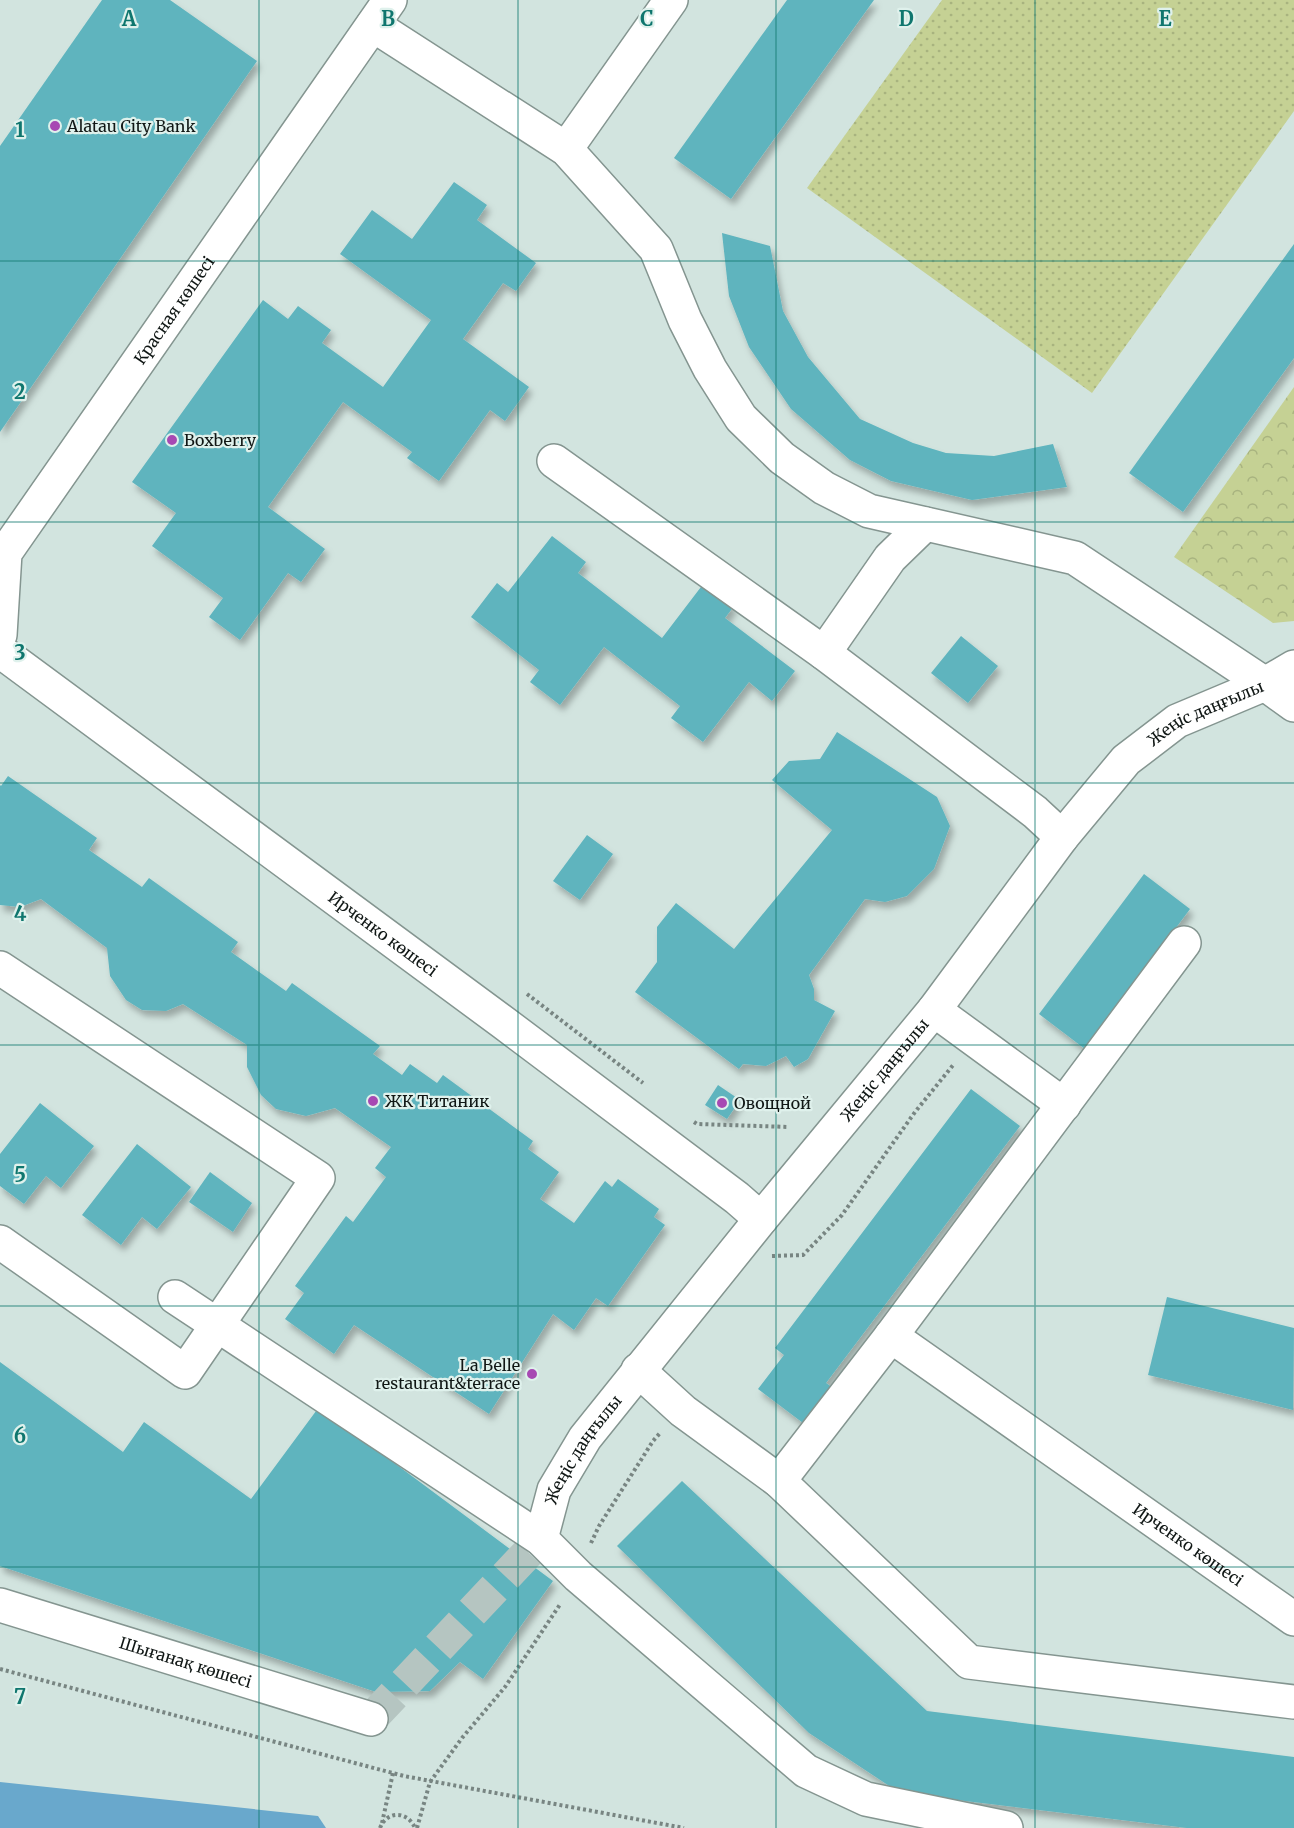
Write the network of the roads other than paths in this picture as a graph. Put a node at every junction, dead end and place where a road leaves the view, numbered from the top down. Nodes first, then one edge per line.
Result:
1 (671, 0) edge
2 (382, 12) edge
3 (566, 149) junction
4 (554, 461) dead end
5 (925, 524) junction
6 (0, 635) edge
7 (0, 651) edge
8 (824, 653) junction
9 (1294, 667) edge
10 (1265, 684) junction
11 (1294, 705) edge
12 (1062, 837) junction
13 (1184, 943) dead end
14 (0, 969) edge
15 (934, 1010) junction
16 (1064, 1105) junction
17 (761, 1219) junction
18 (0, 1242) edge
19 (175, 1297) dead end
20 (218, 1325) junction
21 (891, 1336) junction
22 (638, 1370) junction
23 (779, 1481) junction
24 (541, 1539) junction
25 (0, 1605) edge
26 (1294, 1619) edge
27 (1294, 1702) edge
28 (371, 1719) dead end
29 (1006, 1828) edge

1 - 3 street
2 - 3 street
2 - 6 street, Красная көшесі
3 - 5 street
4 - 8 street
5 - 8 street
5 - 10 street
7 - 17 street, Ирченко көшесі
8 - 12 street
9 - 10 street, Жеңіс даңғылы
10 - 11 street
10 - 12 street, Жеңіс даңғылы
12 - 15 street, Жеңіс даңғылы
13 - 16 street
14 - 20 street
15 - 16 street
15 - 17 street, Жеңіс даңғылы
16 - 21 street
17 - 22 street, Жеңіс даңғылы
18 - 20 street
19 - 20 street
20 - 24 street
21 - 23 street
21 - 26 street, Ирченко көшесі
22 - 23 street
22 - 24 street, Жеңіс даңғылы
23 - 27 street
24 - 29 street
25 - 28 street, Шығанақ көшесі

